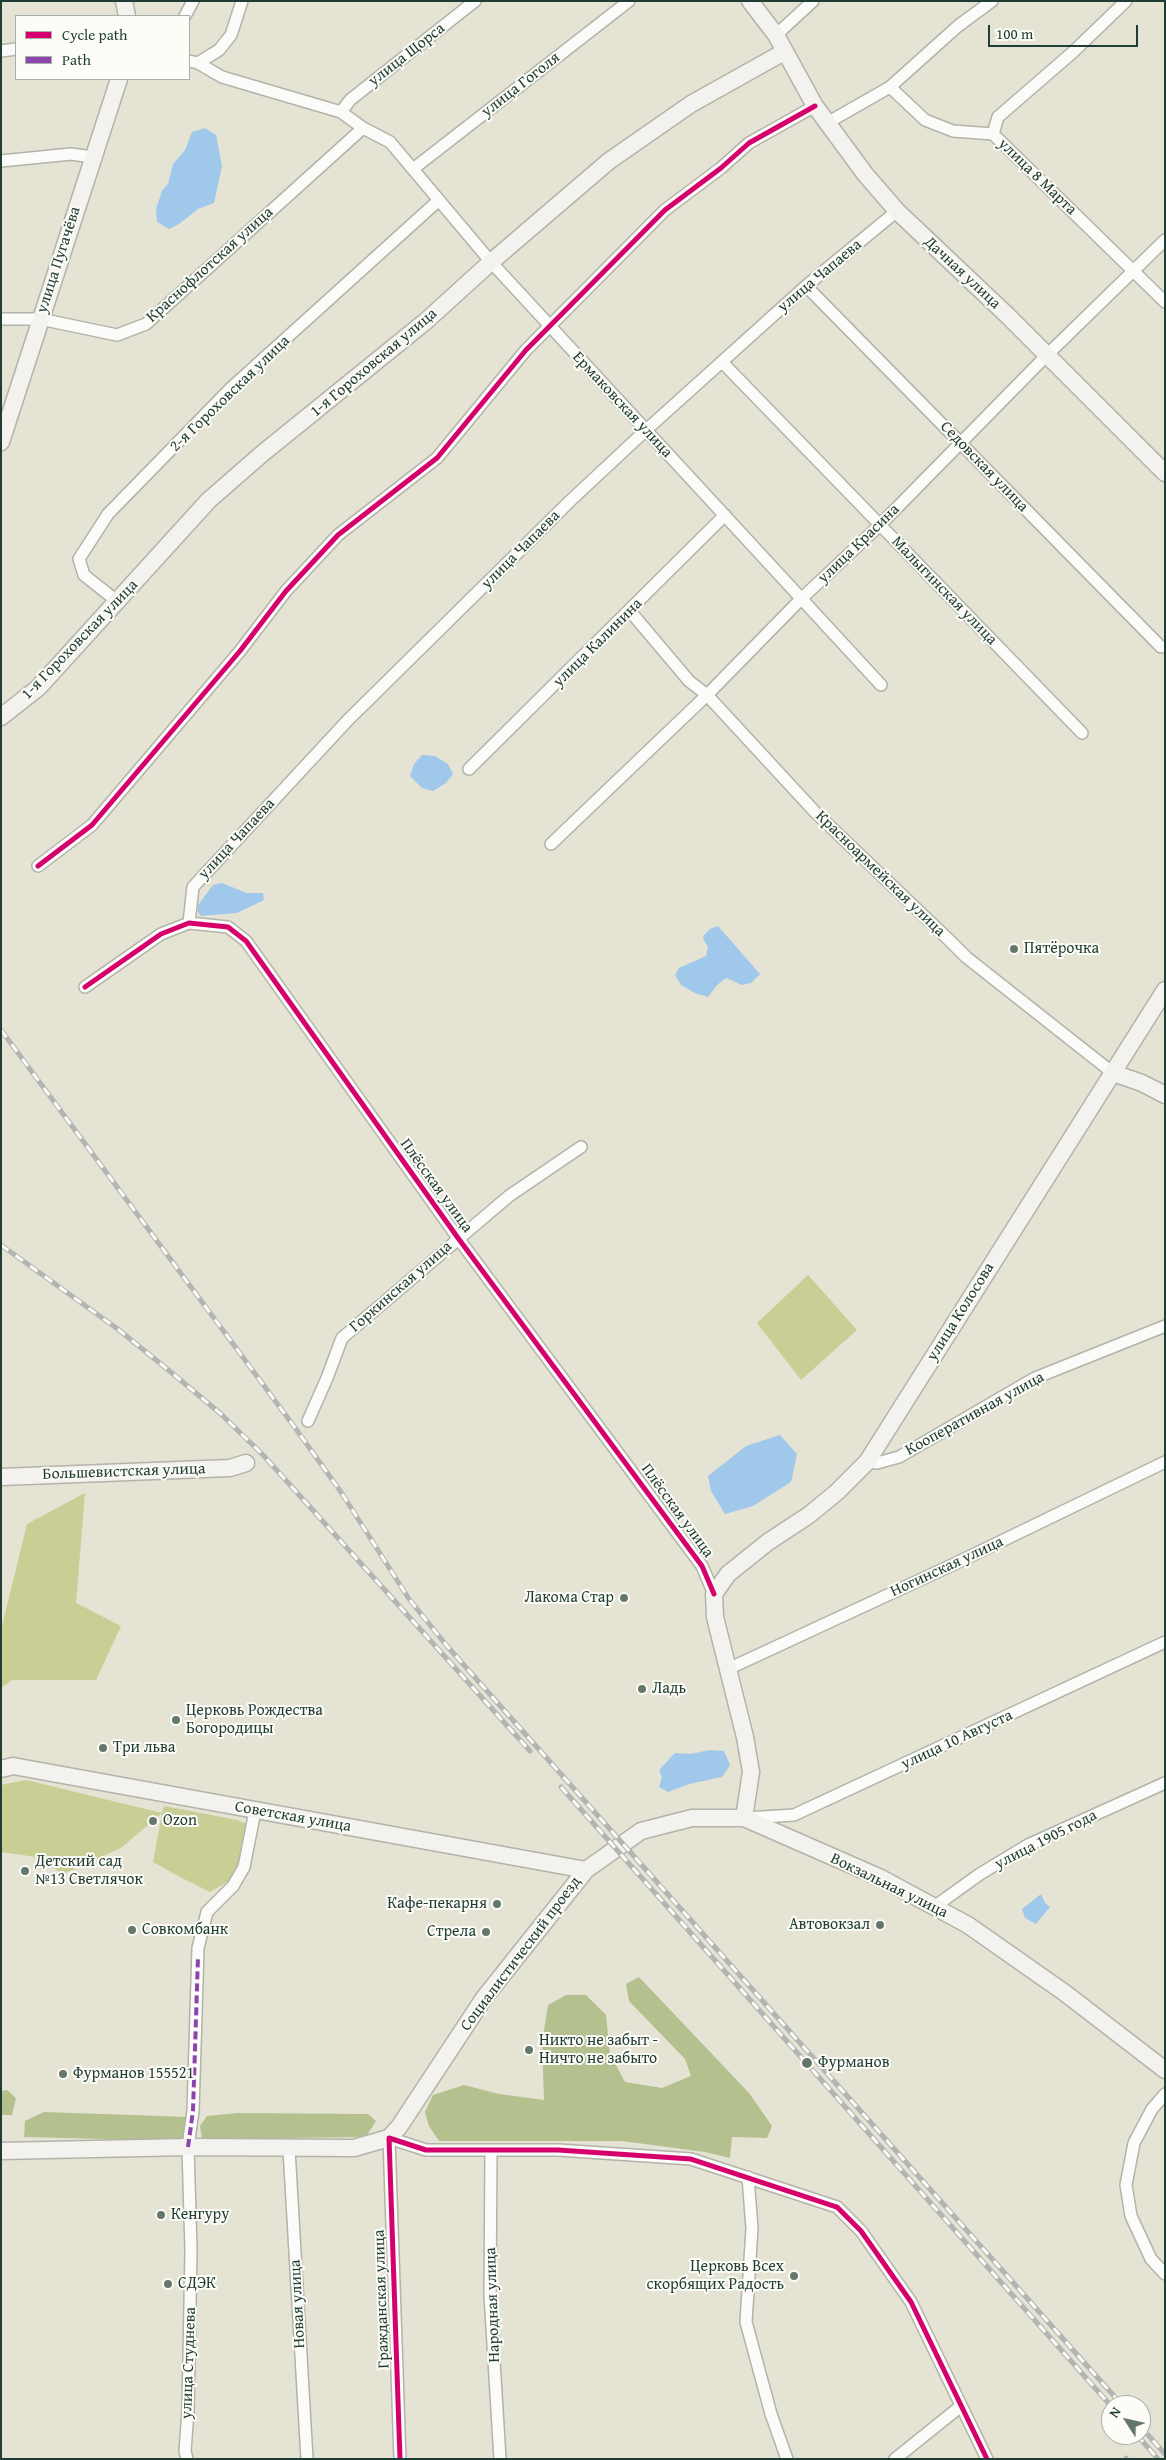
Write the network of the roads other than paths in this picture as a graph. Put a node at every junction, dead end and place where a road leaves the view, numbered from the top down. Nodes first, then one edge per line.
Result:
1 (124, 1) edge
2 (193, 1) edge
3 (242, 1) edge
4 (475, 1) edge
5 (629, 1) edge
6 (750, 1) edge
7 (813, 1) edge
8 (992, 1) edge
9 (1126, 1) edge
10 (127, 15) edge
11 (186, 15) edge
12 (776, 35) junction
13 (15, 49) edge
14 (1, 51) edge
15 (784, 52) junction
16 (193, 62) edge
17 (119, 80) edge
18 (890, 87) junction
19 (815, 106) junction
20 (341, 112) junction
21 (827, 123) junction
22 (363, 128) junction
23 (994, 134) junction
24 (92, 157) junction
25 (1, 161) edge
26 (412, 169) junction
27 (439, 200) junction
28 (897, 211) junction
29 (1165, 240) edge
30 (491, 262) junction
31 (1134, 272) junction
32 (806, 286) junction
33 (1165, 302) edge
34 (1, 318) edge
35 (40, 319) junction
36 (550, 326) junction
37 (1047, 354) junction
38 (722, 362) junction
39 (645, 431) junction
40 (1, 442) edge
41 (960, 442) junction
42 (1165, 473) edge
43 (725, 515) junction
44 (880, 525) junction
45 (801, 599) junction
46 (118, 602) junction
47 (630, 611) junction
48 (1161, 648) dead end
49 (881, 684) dead end
50 (707, 695) junction
51 (1, 716) edge
52 (1082, 733) dead end
53 (469, 769) dead end
54 (551, 844) dead end
55 (38, 866) dead end
56 (189, 922) junction
57 (85, 987) dead end
58 (1165, 990) edge
59 (1114, 1073) junction
60 (1165, 1095) edge
61 (581, 1147) dead end
62 (458, 1238) junction
63 (1165, 1326) edge
64 (308, 1421) dead end
65 (867, 1462) junction
66 (1165, 1462) edge
67 (246, 1463) dead end
68 (1, 1477) edge
69 (714, 1594) junction
70 (1165, 1642) edge
71 (728, 1669) junction
72 (1, 1769) edge
73 (1165, 1783) edge
74 (255, 1811) junction
75 (744, 1818) junction
76 (586, 1870) junction
77 (934, 1907) junction
78 (1165, 2070) edge
79 (1165, 2094) edge
80 (390, 2138) junction
81 (188, 2148) junction
82 (289, 2149) junction
83 (1, 2151) edge
84 (491, 2151) junction
85 (748, 2177) junction
86 (1165, 2274) edge
87 (961, 2406) junction
88 (187, 2459) edge
89 (308, 2459) edge
90 (400, 2459) edge
91 (500, 2459) edge
92 (787, 2459) edge
93 (895, 2459) edge
94 (987, 2459) edge

1 - 10 main road
2 - 11 street
3 - 16 street
4 - 20 street, улица Щорса
5 - 26 street, улица Гоголя
6 - 12 main road, Дачная улица
7 - 12 street
8 - 18 street
9 - 23 street
12 - 15 main road, Дачная улица
13 - 14 street
15 - 19 main road, Дачная улица
15 - 30 main road, 1-я Гороховская улица
16 - 20 street
17 - 24 main road, улица Пугачёва
18 - 21 street
18 - 23 street, улица 8 Марта
19 - 21 main road, Дачная улица
19 - 36 street
20 - 22 street
21 - 28 main road, Дачная улица
22 - 26 street, Ермаковская улица
22 - 35 street, Краснофлотская улица
23 - 31 street, улица 8 Марта
24 - 25 street
24 - 35 main road, улица Пугачёва
26 - 27 street, Ермаковская улица
27 - 30 street, Ермаковская улица
27 - 46 street, 2-я Гороховская улица
28 - 32 street, улица Чапаева
28 - 37 main road, Дачная улица
29 - 31 street, улица Красина
30 - 36 street, Ермаковская улица
30 - 46 main road, 1-я Гороховская улица
31 - 33 street, улица 8 Марта
31 - 37 street, улица Красина
32 - 38 street, улица Чапаева
32 - 41 street, Седовская улица
34 - 35 street, Краснофлотская улица
35 - 40 main road, улица Пугачёва
36 - 39 street, Ермаковская улица
36 - 55 street
37 - 41 street, улица Красина
37 - 42 main road, Дачная улица
38 - 39 street, улица Чапаева
38 - 44 street, Малыгинская улица
39 - 43 street, Ермаковская улица
39 - 56 street, улица Чапаева
41 - 44 street, улица Красина
41 - 48 street, Седовская улица
43 - 45 street, Ермаковская улица
43 - 47 street, улица Калинина
44 - 45 street, улица Красина
44 - 52 street, Малыгинская улица
45 - 49 street, Ермаковская улица
45 - 50 street, улица Красина
46 - 51 main road, 1-я Гороховская улица
47 - 50 street, Красноармейская улица
47 - 53 street, улица Калинина
50 - 54 street, улица Красина
50 - 59 street, Красноармейская улица
56 - 57 street, Плёсская улица
56 - 62 street, Плёсская улица
58 - 59 main road, улица Колосова
59 - 60 main road, Красноармейская улица
59 - 65 main road, улица Колосова
61 - 62 street, Горкинская улица
62 - 64 street, Горкинская улица
62 - 69 street, Плёсская улица
63 - 65 street, Кооперативная улица
65 - 69 main road, улица Колосова
66 - 71 street, Ногинская улица
67 - 68 main road, Большевистская улица
69 - 71 main road
70 - 75 street, улица 10 Августа
71 - 75 main road
72 - 74 main road, Советская улица
73 - 77 street, улица 1905 года
74 - 76 main road, Советская улица
74 - 81 street, улица Студнева
75 - 76 main road, Вокзальная улица
75 - 77 main road, Вокзальная улица
76 - 80 main road, Социалистический проезд
77 - 78 main road, Вокзальная улица
79 - 86 street
80 - 82 main road
80 - 84 street
80 - 90 street, Гражданская улица
81 - 82 main road
81 - 83 main road
81 - 88 street, улица Студнева
82 - 89 street, Новая улица
84 - 85 street
84 - 91 street, Народная улица
85 - 87 street
85 - 92 street
87 - 93 street
87 - 94 street

